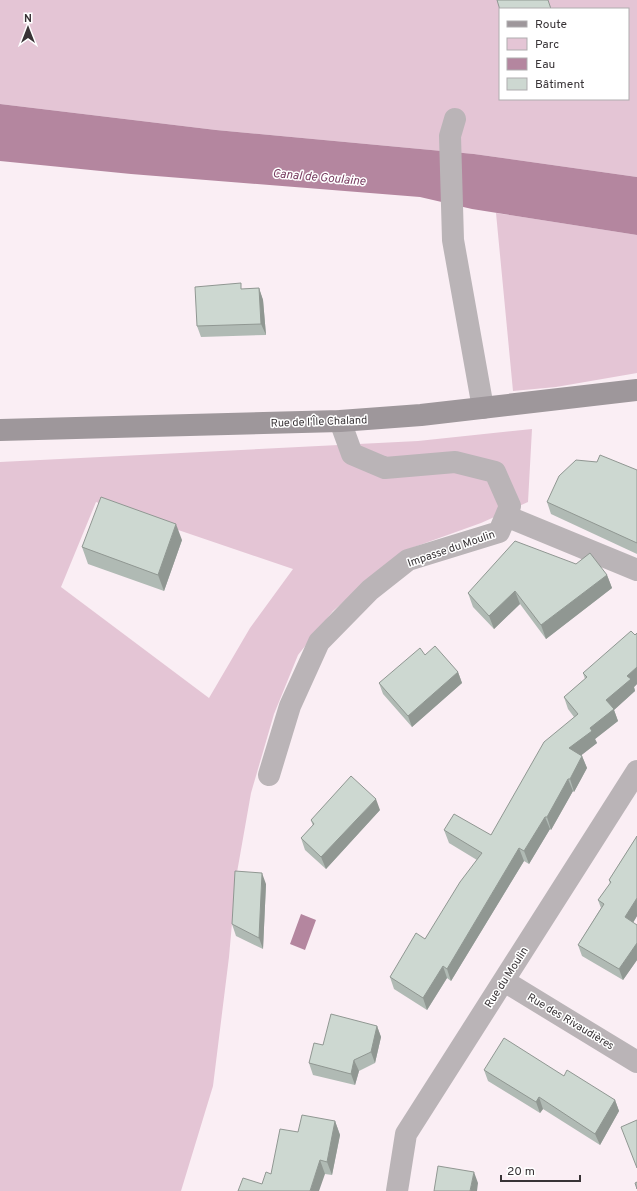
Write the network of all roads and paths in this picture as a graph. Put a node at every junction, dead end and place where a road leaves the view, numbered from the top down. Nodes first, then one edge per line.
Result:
1 (452, 128) dead end
2 (637, 390) edge
3 (483, 408) junction
4 (340, 421) junction
5 (0, 430) edge
6 (506, 516) junction
7 (637, 570) edge
8 (637, 771) edge
9 (269, 775) dead end
10 (504, 980) junction
11 (637, 1062) edge
12 (397, 1191) edge

1 - 3 street
2 - 3 street, Rue de l'Île Chaland
3 - 4 street, Rue de l'Île Chaland
4 - 5 street, Rue de l'Île Chaland
4 - 6 street, Impasse du Moulin
6 - 7 street
6 - 9 street, Impasse du Moulin
8 - 10 street, Rue du Moulin
10 - 11 street, Rue des Rivaudières
10 - 12 street, Rue du Moulin

